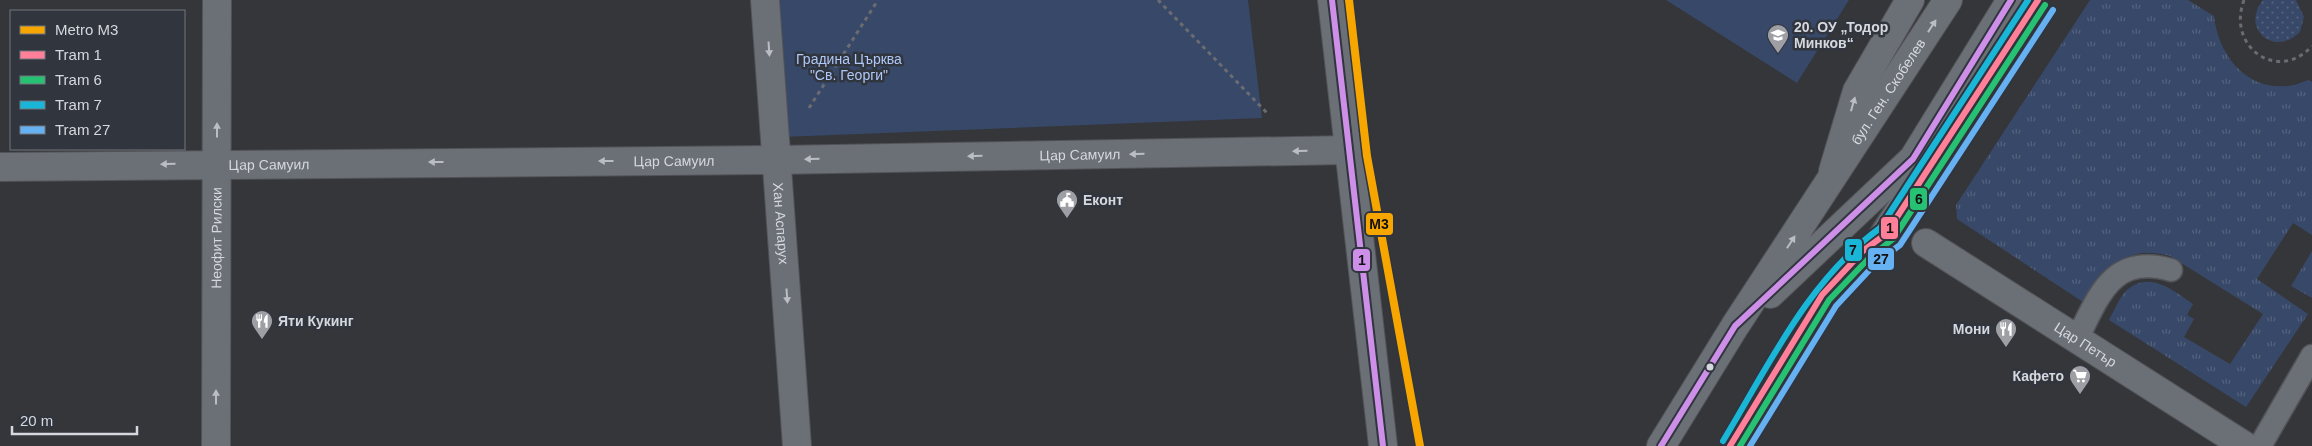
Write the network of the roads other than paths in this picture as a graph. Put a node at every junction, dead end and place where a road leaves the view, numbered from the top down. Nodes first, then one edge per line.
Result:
1 (217, 0) edge
2 (765, 0) edge
3 (1332, 0) edge
4 (1910, 0) edge
5 (1948, 0) edge
6 (2011, 0) edge
7 (2032, 0) edge
8 (1349, 150) junction
9 (777, 160) junction
10 (216, 164) junction
11 (0, 167) edge
12 (1829, 184) junction
13 (1926, 243) dead end
14 (2171, 270) dead end
15 (1735, 326) junction
16 (2077, 339) junction
17 (2312, 356) edge
18 (216, 446) edge
19 (798, 446) edge
20 (1383, 446) edge
21 (1661, 446) edge
22 (1739, 446) edge
23 (2246, 446) edge
24 (2260, 446) edge

10 -> 1 street, Неофит Рилски
2 -> 9 street, Хан Аспарух
3 - 8 main road
12 -> 4 street, бул. Ген. Скобелев
12 -> 5 main road, бул. Ген. Скобелев
6 - 15 main road, бул. Ген. Скобелев
7 - 22 lane
8 -> 9 street, Цар Самуил
8 - 20 main road
9 -> 10 street, Цар Самуил
9 -> 19 street, Хан Аспарух
10 -> 11 street, Цар Самуил
18 -> 10 street, Неофит Рилски
15 -> 12 main road, бул. Ген. Скобелев
13 - 16 street, Цар Петър
14 - 16 lane
15 - 21 main road, бул. Ген. Скобелев
16 - 23 street, Цар Петър
17 - 24 lane

